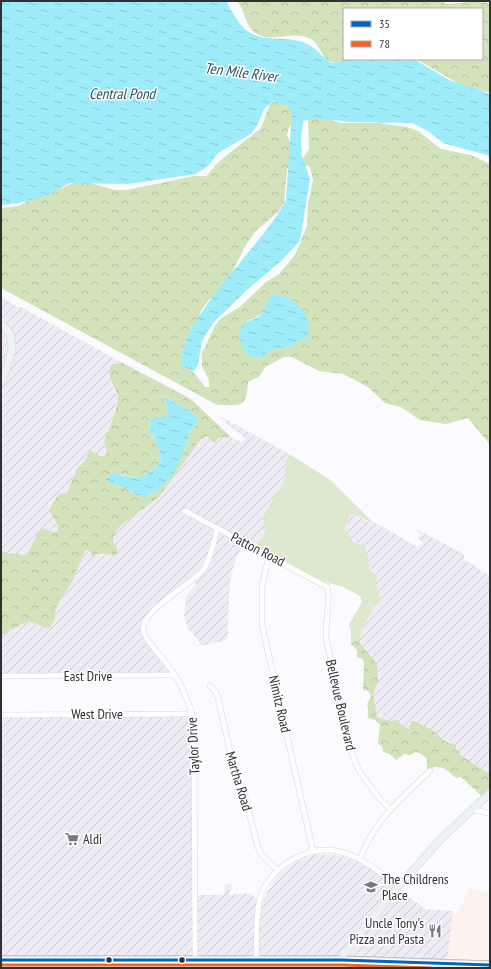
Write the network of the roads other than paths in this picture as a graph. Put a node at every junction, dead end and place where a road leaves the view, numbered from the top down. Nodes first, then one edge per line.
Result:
1 (1, 325) edge
2 (1, 382) edge
3 (185, 512) dead end
4 (218, 529) junction
5 (269, 556) junction
6 (328, 590) joint
7 (175, 675) junction
8 (1, 676) edge
9 (210, 686) dead end
10 (192, 714) junction
11 (1, 715) edge
12 (430, 771) dead end
13 (490, 793) edge
14 (390, 809) junction
15 (472, 810) junction
16 (490, 813) edge
17 (313, 851) junction
18 (360, 859) junction
19 (277, 870) junction
20 (399, 886) junction
21 (195, 959) junction
22 (1, 960) edge
23 (342, 960) junction
24 (131, 964) edge
25 (256, 964) edge
26 (408, 965) edge
27 (490, 965) edge
28 (474, 966) edge

1 - 2 street
3 - 4 street, Patton Road
4 - 5 street, Patton Road
4 - 7 street, Taylor Drive
5 - 6 street, Patton Road
5 - 17 street, Nimitz Road
6 - 14 street, Bellevue Boulevard
7 - 8 street, East Drive
7 - 10 street, Taylor Drive
9 - 19 street, Martha Road
10 - 11 street, West Drive
10 - 21 street, Taylor Drive
12 - 14 street
13 - 15 street
14 - 18 street
15 - 16 street
15 - 20 street
17 - 18 street
17 - 19 street
18 - 20 street
19 - 25 street
20 - 23 street
21 - 24 main road
21 - 25 main road
22 - 24 main road
23 - 25 main road
23 - 26 main road
26 - 28 main road
27 - 28 main road

